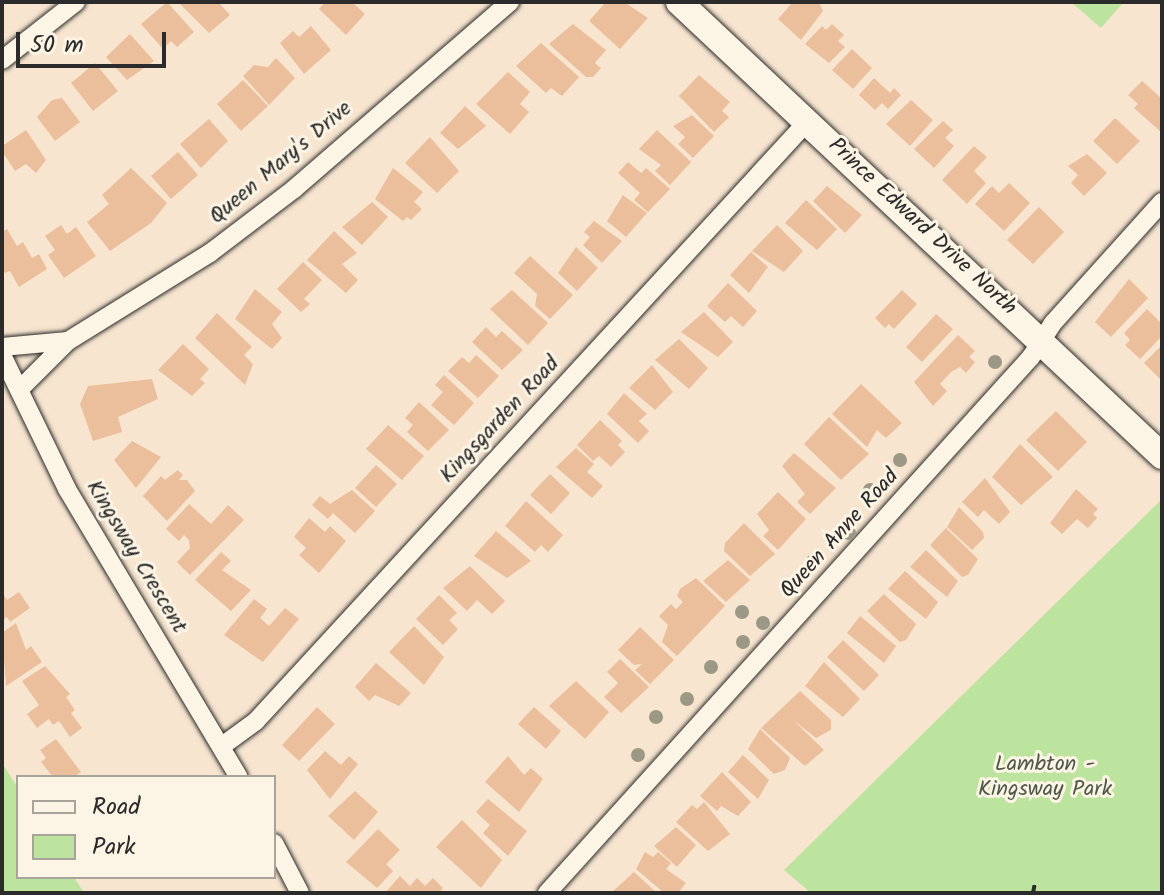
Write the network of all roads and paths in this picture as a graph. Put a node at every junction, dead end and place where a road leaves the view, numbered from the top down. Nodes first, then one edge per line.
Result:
1 (76, 2) edge
2 (510, 2) edge
3 (679, 2) edge
4 (2, 60) edge
5 (808, 121) junction
6 (1162, 202) edge
7 (1043, 340) junction
8 (68, 341) junction
9 (2, 347) edge
10 (2, 355) edge
11 (20, 389) junction
12 (1162, 456) edge
13 (222, 746) junction
14 (238, 775) edge
15 (276, 847) edge
16 (1035, 883) dead end
17 (300, 893) edge
18 (547, 893) edge
19 (1033, 893) edge

1 - 4 street
2 - 8 street, Queen Mary's Drive
3 - 5 street, Prince Edward Drive North
5 - 7 street, Prince Edward Drive North
5 - 13 street, Kingsgarden Road
6 - 7 street, Queen Anne Road
7 - 12 street, Prince Edward Drive North
7 - 18 street, Queen Anne Road
8 - 9 street, Queen Mary's Drive
8 - 11 street, Queen Mary's Drive
10 - 11 street, Kingsway Crescent
11 - 13 street, Kingsway Crescent
13 - 14 street, Kingsway Crescent
15 - 17 street
16 - 19 path

